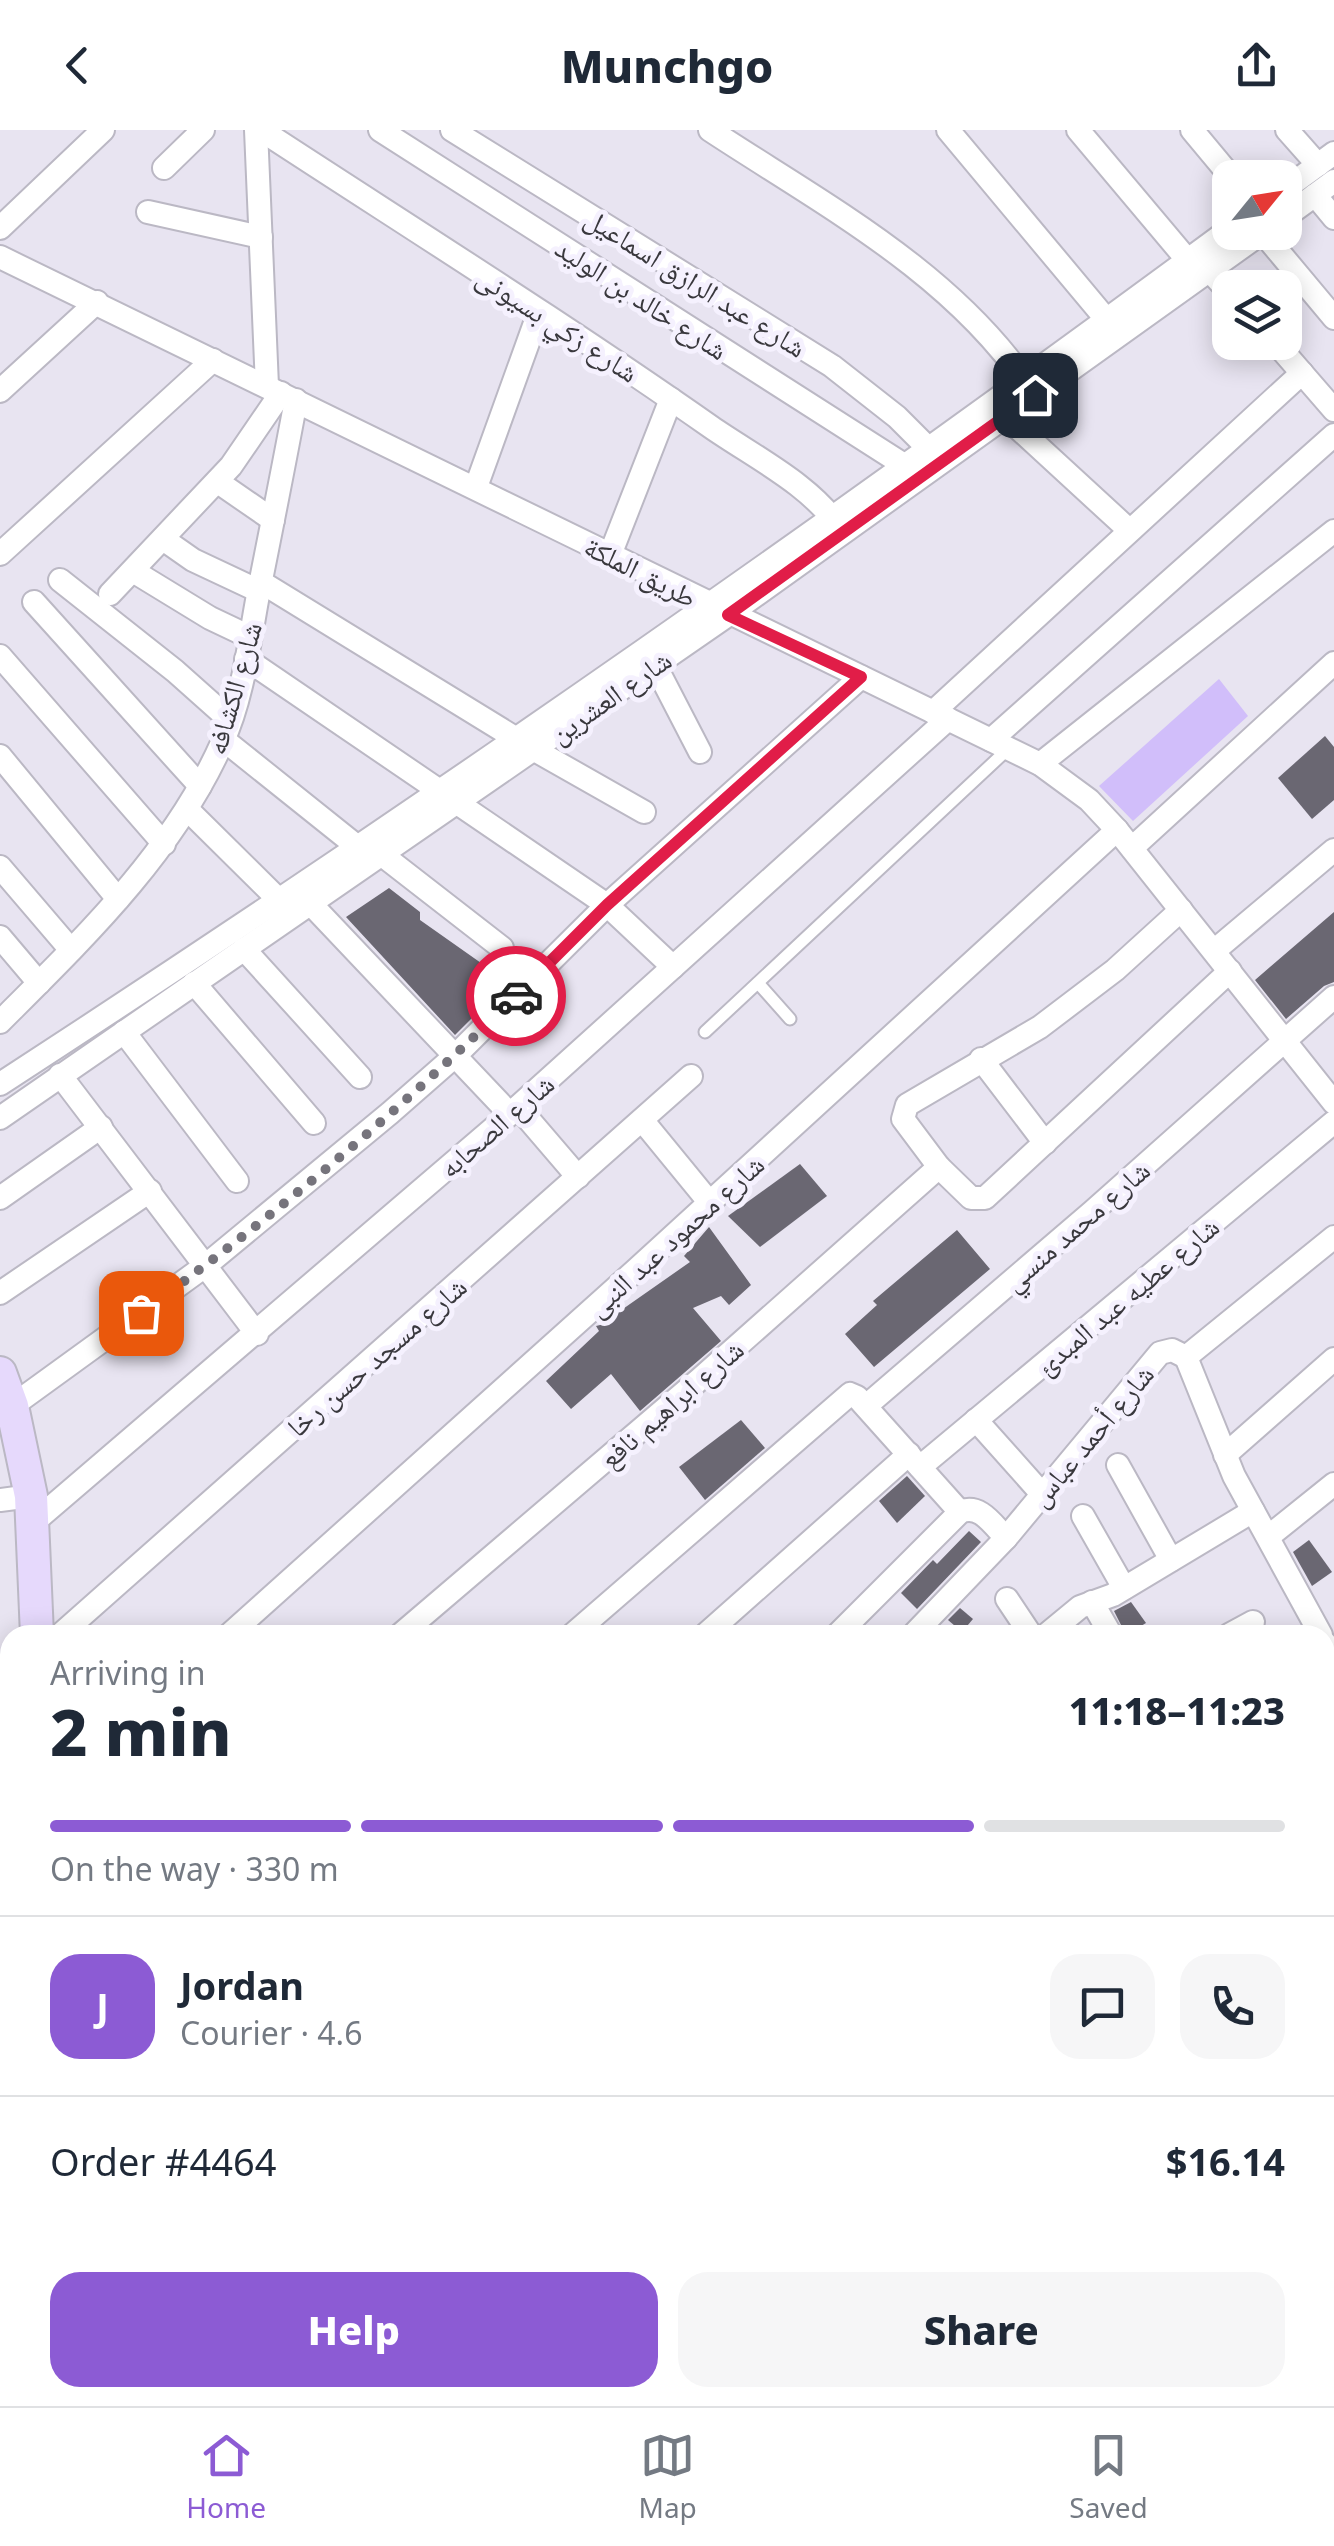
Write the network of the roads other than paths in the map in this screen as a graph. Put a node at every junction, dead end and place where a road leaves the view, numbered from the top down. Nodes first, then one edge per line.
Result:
1 (103, 130) edge
2 (203, 130) edge
3 (259, 130) edge
4 (380, 130) edge
5 (452, 130) edge
6 (710, 130) edge
7 (948, 130) edge
8 (1078, 130) edge
9 (1192, 130) edge
10 (1287, 130) edge
11 (1217, 160) edge
12 (164, 168) dead end
13 (1325, 174) edge
14 (1302, 199) edge
15 (148, 212) dead end
16 (1334, 218) edge
17 (0, 228) edge
18 (261, 237) junction
19 (1214, 250) edge
20 (1233, 250) edge
21 (1277, 250) edge
22 (0, 258) edge
23 (1200, 269) junction
24 (1212, 279) edge
25 (96, 302) junction
26 (539, 312) junction
27 (1334, 318) edge
28 (1106, 319) junction
29 (213, 360) junction
30 (1291, 360) edge
31 (1302, 372) junction
32 (1029, 387) junction
33 (0, 392) edge
34 (281, 393) junction
35 (671, 399) junction
36 (1334, 410) edge
37 (1006, 417) junction
38 (1334, 434) edge
39 (928, 448) junction
40 (904, 466) junction
41 (218, 482) junction
42 (476, 487) junction
43 (273, 520) junction
44 (838, 525) junction
45 (1129, 530) junction
46 (1334, 531) edge
47 (162, 539) junction
48 (0, 554) edge
49 (610, 555) junction
50 (133, 570) junction
51 (60, 580) dead end
52 (260, 587) junction
53 (110, 594) dead end
54 (34, 602) dead end
55 (719, 610) junction
56 (248, 648) junction
57 (0, 656) edge
58 (1334, 664) edge
59 (655, 665) junction
60 (861, 677) junction
61 (941, 716) junction
62 (227, 730) junction
63 (525, 744) junction
64 (999, 744) junction
65 (700, 752) dead end
66 (0, 756) edge
67 (1040, 764) junction
68 (200, 786) junction
69 (449, 796) junction
70 (188, 810) junction
71 (644, 812) dead end
72 (1124, 839) junction
73 (164, 844) junction
74 (1334, 850) edge
75 (370, 851) junction
76 (0, 867) edge
77 (118, 899) junction
78 (281, 902) junction
79 (310, 903) junction
80 (607, 905) junction
81 (1181, 910) junction
82 (0, 938) edge
83 (244, 948) junction
84 (502, 948) dead end
85 (71, 950) junction
86 (1214, 952) junction
87 (673, 967) junction
88 (1230, 971) junction
89 (758, 983) junction
90 (39, 984) junction
91 (194, 984) junction
92 (1334, 997) edge
93 (790, 1018) dead end
94 (0, 1022) edge
95 (124, 1032) junction
96 (705, 1032) dead end
97 (1285, 1041) junction
98 (455, 1056) junction
99 (982, 1060) junction
100 (60, 1076) junction
101 (691, 1076) dead end
102 (360, 1077) dead end
103 (0, 1084) edge
104 (1334, 1102) edge
105 (514, 1110) junction
106 (0, 1118) edge
107 (642, 1120) junction
108 (1334, 1122) edge
109 (314, 1123) dead end
110 (101, 1127) junction
111 (1045, 1143) junction
112 (939, 1167) junction
113 (578, 1178) junction
114 (237, 1181) dead end
115 (150, 1192) junction
116 (0, 1198) edge
117 (710, 1203) junction
118 (1334, 1237) edge
119 (206, 1266) junction
120 (0, 1293) edge
121 (256, 1334) junction
122 (1186, 1357) junction
123 (1334, 1359) edge
124 (0, 1373) edge
125 (12, 1406) junction
126 (866, 1406) junction
127 (976, 1420) junction
128 (1225, 1455) junction
129 (914, 1461) junction
130 (1118, 1465) dead end
131 (1334, 1484) edge
132 (1042, 1494) junction
133 (22, 1506) edge
134 (1253, 1511) junction
135 (960, 1512) junction
136 (1083, 1516) dead end
137 (1268, 1537) junction
138 (1006, 1538) junction
139 (1170, 1560) junction
140 (1124, 1588) junction
141 (1007, 1599) dead end
142 (1092, 1602) junction
143 (1253, 1622) dead end
144 (37, 1625) edge
145 (71, 1625) edge
146 (240, 1625) edge
147 (412, 1625) edge
148 (583, 1625) edge
149 (717, 1625) edge
150 (847, 1625) edge
151 (923, 1625) edge
152 (1024, 1625) edge
153 (1058, 1625) edge
154 (1105, 1625) edge
155 (1247, 1625) edge
156 (1313, 1625) edge

1 - 17 street
2 - 12 street
3 - 18 street, شارع الكشافه
3 - 26 street, شارع زكي بسيونى
4 - 40 street, شارع خالد بن الوليد
5 - 39 street, شارع عبد الرازق اسماعيل
6 - 32 street
7 - 28 street
8 - 23 street
9 - 11 street
10 - 13 street
13 - 14 street
13 - 16 street
15 - 18 street
18 - 34 street, شارع الكشافه
19 - 23 street, شارع العشرين
20 - 23 street, شارع العشرين
21 - 27 street
22 - 25 street, طريق الملكة
23 - 24 street
23 - 28 street, شارع العشرين
23 - 32 street, شارع العشرين
25 - 29 street, طريق الملكة
25 - 33 street
26 - 35 street, شارع زكي بسيونى
26 - 42 street
28 - 32 street, شارع العشرين
29 - 34 street, طريق الملكة
29 - 48 street
30 - 31 street
31 - 36 street
31 - 45 street, شارع الصحابه
32 - 37 street, شارع العشرين
32 - 39 street, شارع العشرين
34 - 41 street
34 - 42 street, طريق الملكة
34 - 43 street, شارع الكشافه
35 - 44 street, شارع زكي بسيونى
35 - 49 street
37 - 44 street, شارع العشرين
37 - 45 street
38 - 64 street
39 - 40 street, شارع العشرين
40 - 44 street, شارع العشرين
41 - 43 street
41 - 47 street
42 - 49 street, طريق الملكة
43 - 52 street, شارع الكشافه
44 - 55 street, شارع العشرين
45 - 61 street, شارع الصحابه
46 - 67 street
47 - 50 street
47 - 52 street
49 - 55 street, طريق الملكة
50 - 53 street
50 - 56 street
51 - 62 street
52 - 56 street, شارع الكشافه
52 - 63 street
54 - 68 street
55 - 59 street, شارع العشرين
55 - 60 street, طريق الملكة
55 - 63 street, شارع العشرين
56 - 62 street, شارع الكشافه
56 - 69 street
57 - 73 street
58 - 72 street, شارع محمود عبد النبى
59 - 63 street, شارع العشرين
59 - 65 street
60 - 61 street, طريق الملكة
60 - 80 street
61 - 64 street, طريق الملكة
61 - 87 street, شارع الصحابه
62 - 68 street, شارع الكشافه
62 - 75 street
63 - 69 street, شارع العشرين
63 - 71 street
64 - 67 street, طريق الملكة
64 - 89 lane
66 - 77 street
67 - 72 street, طريق الملكة
68 - 70 street, شارع الكشافه
69 - 75 street, شارع العشرين
69 - 80 street
70 - 73 street, شارع الكشافه
70 - 78 street
72 - 81 street, طريق الملكة
72 - 117 street, شارع محمود عبد النبى
73 - 77 street, شارع الكشافه
74 - 86 street
75 - 78 street, شارع العشرين
75 - 79 street, شارع العشرين
75 - 84 street
76 - 85 street
77 - 85 street, شارع الكشافه
78 - 103 street, شارع العشرين
79 - 83 street, شارع العشرين
79 - 98 street
80 - 87 street
80 - 98 street
81 - 86 street, طريق الملكة
81 - 99 street
82 - 90 street
83 - 91 street, شارع العشرين
83 - 102 street
85 - 90 street, شارع الكشافه
86 - 88 street, طريق الملكة
87 - 105 street, شارع الصحابه
88 - 97 street, طريق الملكة
88 - 111 street
89 - 93 lane
89 - 96 lane
90 - 94 street, شارع الكشافه
91 - 95 street, شارع العشرين
91 - 109 street
92 - 97 street, شارع محمد منسي
95 - 100 street, شارع العشرين
95 - 114 street
97 - 104 street, طريق الملكة
97 - 126 street, شارع محمد منسي
98 - 105 street
98 - 119 street
99 - 111 street
99 - 112 street
100 - 106 street, شارع العشرين
100 - 110 street
101 - 107 street, شارع مسجد حسن رخا
105 - 113 street
105 - 121 street, شارع الصحابه
107 - 113 street, شارع مسجد حسن رخا
107 - 117 street
108 - 127 street, شارع عطيه عبد المبدئ
110 - 115 street
110 - 116 street
111 - 112 street
112 - 147 street, شارع ابراهيم نافع
113 - 145 street, شارع مسجد حسن رخا
115 - 119 street
115 - 120 street
117 - 146 street, شارع محمود عبد النبى
118 - 122 street, شارع أحمد عباس
119 - 121 street
119 - 125 street
121 - 133 street, شارع الصحابه
122 - 128 street
122 - 132 street, شارع أحمد عباس
123 - 128 street
124 - 125 street
125 - 133 street
126 - 129 street
126 - 148 street
127 - 129 street, شارع عطيه عبد المبدئ
127 - 132 street
128 - 134 street
129 - 135 street
129 - 149 street, شارع عطيه عبد المبدئ
130 - 139 street
131 - 137 street
132 - 138 street, شارع أحمد عباس
133 - 144 street
134 - 137 street
134 - 139 street
135 - 138 street
135 - 150 street
136 - 140 street
137 - 156 street
138 - 151 street, شارع أحمد عباس
139 - 140 street
140 - 142 street
141 - 152 street
142 - 153 street
142 - 154 street
143 - 155 street

